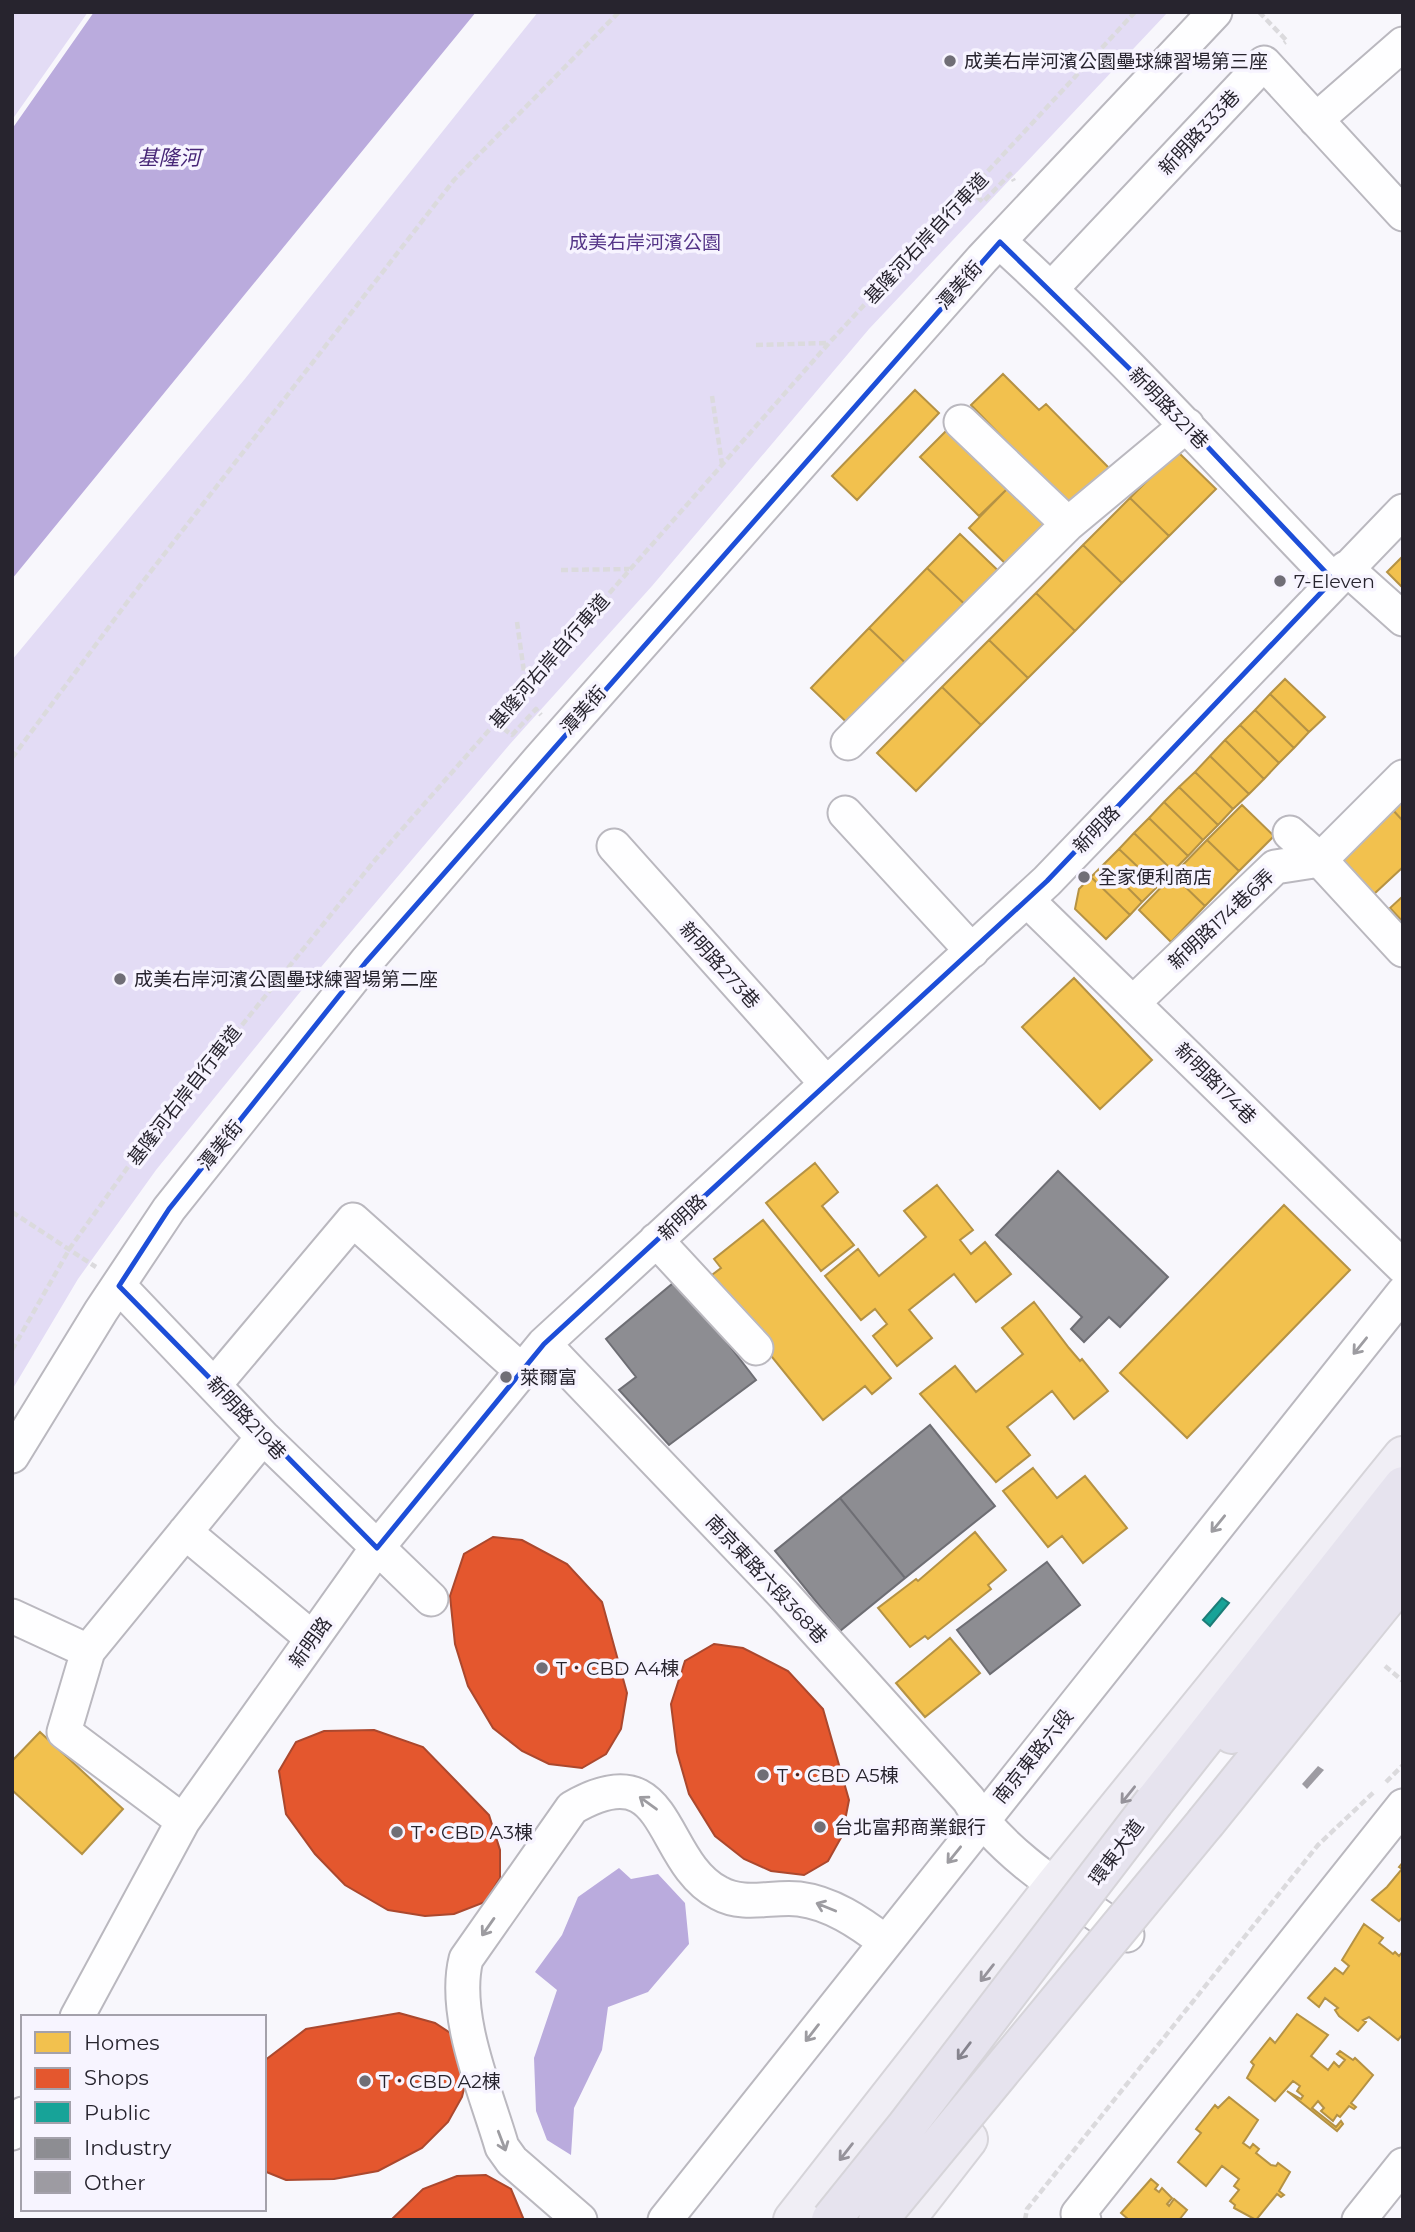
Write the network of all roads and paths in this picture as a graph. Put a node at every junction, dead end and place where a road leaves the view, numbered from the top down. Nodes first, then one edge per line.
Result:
1 (618, 12) edge
2 (1135, 12) edge
3 (1214, 12) edge
4 (1403, 44) edge
5 (1316, 120) junction
6 (1016, 180) dead end
7 (970, 190) junction
8 (1403, 214) edge
9 (999, 242) junction
10 (1051, 289) junction
11 (828, 343) junction
12 (755, 345) dead end
13 (712, 396) dead end
14 (961, 422) dead end
15 (1187, 425) junction
16 (722, 465) junction
17 (1403, 511) edge
18 (1068, 524) junction
19 (630, 569) junction
20 (561, 570) dead end
21 (1340, 574) junction
22 (1403, 619) edge
23 (517, 622) dead end
24 (526, 687) junction
25 (542, 713) dead end
26 (495, 722) junction
27 (848, 743) dead end
28 (12, 758) edge
29 (1403, 777) edge
30 (845, 814) dead end
31 (1290, 833) dead end
32 (614, 846) dead end
33 (1320, 860) junction
34 (1027, 900) junction
35 (1403, 950) edge
36 (972, 951) junction
37 (1134, 1002) junction
38 (826, 1083) junction
39 (12, 1212) edge
40 (656, 1240) junction
41 (70, 1248) junction
42 (1403, 1267) edge
43 (119, 1286) junction
44 (1403, 1293) edge
45 (544, 1344) junction
46 (756, 1348) dead end
47 (12, 1350) edge
48 (522, 1371) junction
49 (215, 1384) junction
50 (263, 1437) junction
51 (12, 1456) edge
52 (1403, 1456) edge
53 (1403, 1486) edge
54 (1403, 1530) edge
55 (185, 1532) junction
56 (377, 1548) junction
57 (1403, 1578) edge
58 (1403, 1598) edge
59 (431, 1599) dead end
60 (12, 1616) edge
61 (312, 1638) junction
62 (88, 1651) junction
63 (1385, 1666) dead end
64 (1403, 1681) edge
65 (1257, 1711) junction
66 (1403, 1765) edge
67 (1154, 1802) junction
68 (1403, 1806) edge
69 (183, 1821) junction
70 (980, 1822) junction
71 (1206, 1822) junction
72 (1055, 1885) junction
73 (1127, 1935) junction
74 (884, 1941) junction
75 (78, 2015) edge
76 (21, 2117) edge
77 (12, 2133) edge
78 (1403, 2165) edge
79 (1081, 2217) edge
80 (580, 2220) edge
81 (665, 2220) edge
82 (793, 2220) edge
83 (831, 2220) edge
84 (878, 2220) edge
85 (905, 2220) edge
86 (1025, 2220) edge
87 (1359, 2220) edge

1 - 28 path
2 - 7 path, 基隆河右岸自行車道
3 - 9 street, 潭美街
4 - 5 street
5 - 8 street, 新明路333巷
5 - 10 street, 新明路333巷
6 - 7 path
7 - 11 path, 基隆河右岸自行車道
9 - 10 street, 新明路321巷
9 - 43 street, 潭美街
10 - 15 street, 新明路321巷
11 - 12 path
11 - 16 path, 基隆河右岸自行車道
13 - 16 path
14 - 18 street
15 - 18 street
15 - 21 street, 新明路321巷
16 - 19 path, 基隆河右岸自行車道
17 - 21 street, 新明路
18 - 27 street
19 - 20 path
19 - 24 path, 基隆河右岸自行車道
21 - 22 street, 新明路321巷
21 - 34 street, 新明路
23 - 24 path
24 - 26 path, 基隆河右岸自行車道
25 - 26 path
26 - 41 path, 基隆河右岸自行車道
29 - 33 street
30 - 36 street
31 - 33 street
32 - 38 street, 新明路273巷
33 - 35 street
33 - 37 street, 新明路174巷6弄
34 - 36 street, 新明路
34 - 37 street, 新明路174巷
36 - 38 street, 新明路
37 - 42 street, 新明路174巷
38 - 40 street, 新明路
39 - 41 path
40 - 45 street, 新明路
40 - 46 street
41 - 47 path, 基隆河右岸自行車道
43 - 49 street, 新明路219巷
43 - 51 street, 潭美街
44 -> 70 street, 南京東路六段
45 - 48 street, 新明路
45 - 70 street, 南京東路六段368巷
48 - 49 street
48 - 56 street, 新明路
49 - 50 street, 新明路219巷
50 - 55 street
50 - 56 street, 新明路219巷
52 -> 72 main road
53 - 67 highway, 環東大道
54 - 65 highway
55 - 61 street
55 - 62 street
56 - 59 street, 新明路219巷
56 - 61 street, 新明路
57 - 71 highway
58 - 73 main road
60 - 62 street
61 - 69 street, 新明路
62 - 69 street
63 - 64 path
65 - 67 highway
65 - 71 highway
66 - 86 path
67 -> 83 highway, 環東大道, bridge
68 - 79 street
69 - 75 street, 新明路
70 - 72 street, 南京東路六段368巷
70 -> 74 street, 南京東路六段
71 - 84 highway, bridge
72 - 73 street, 南京東路六段368巷
72 -> 82 main road
73 - 85 main road
74 -> 80 street
74 -> 81 street, 南京東路六段
76 - 77 street
78 - 87 street

